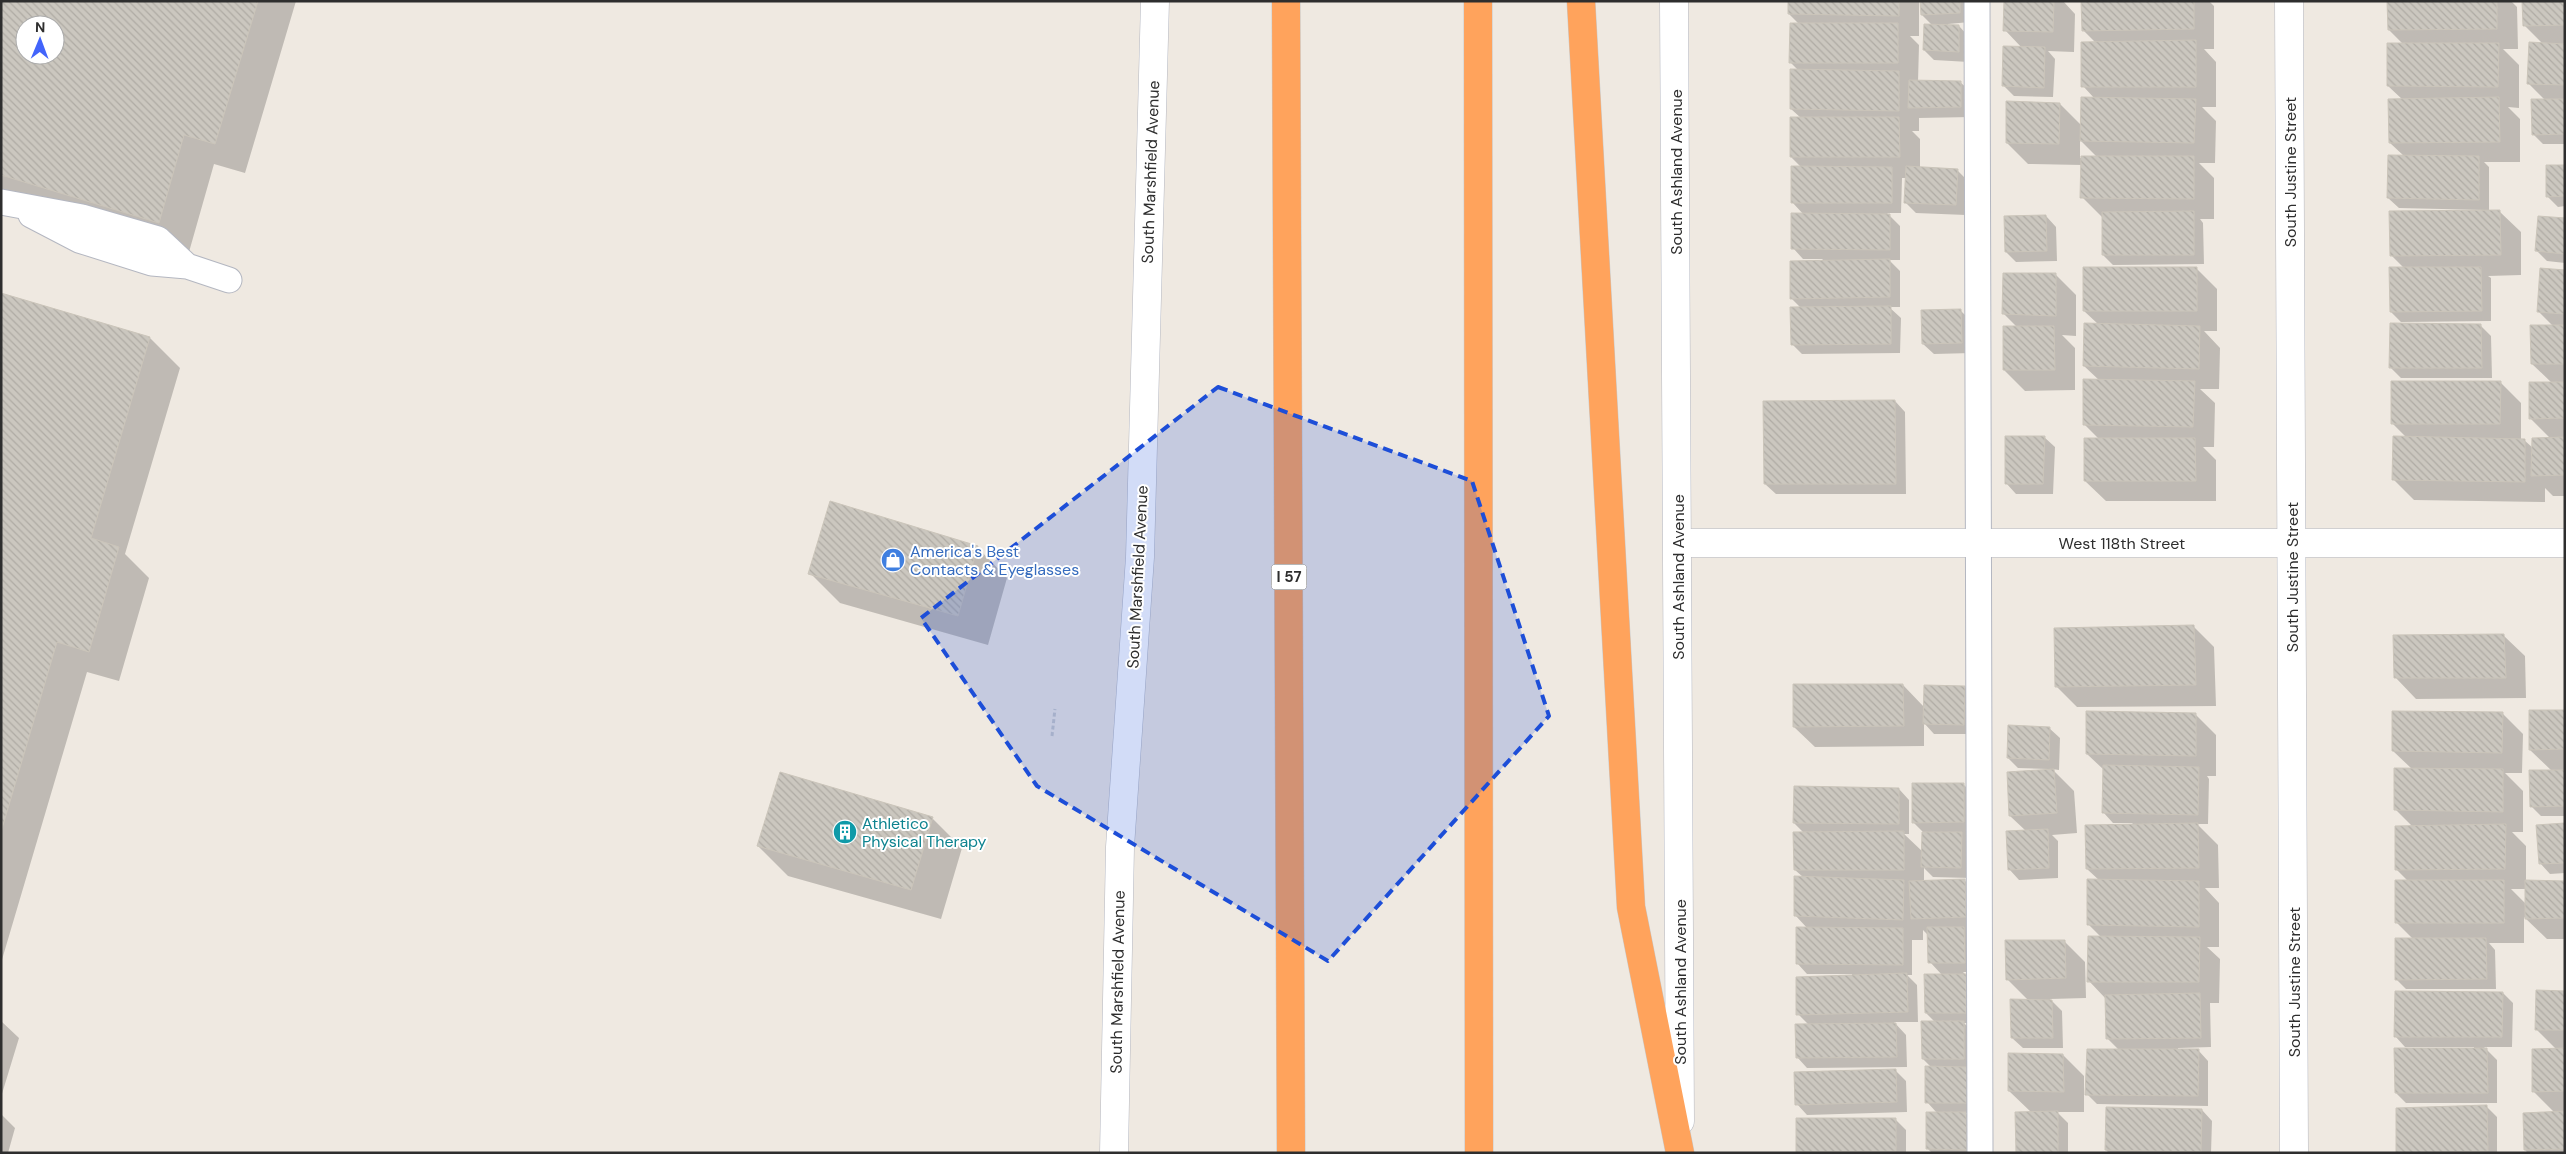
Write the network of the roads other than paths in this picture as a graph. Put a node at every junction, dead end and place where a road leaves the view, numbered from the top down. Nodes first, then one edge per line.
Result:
1 (1156, 1) edge
2 (1286, 1) edge
3 (1478, 1) edge
4 (1581, 1) edge
5 (1674, 1) edge
6 (1977, 1) edge
7 (2289, 1) edge
8 (6, 204) edge
9 (229, 280) dead end
10 (1978, 543) junction
11 (2292, 543) junction
12 (2565, 543) edge
13 (1678, 544) junction
14 (1114, 1153) edge
15 (1291, 1153) edge
16 (1478, 1153) edge
17 (1680, 1153) edge
18 (1980, 1153) edge
19 (2294, 1153) edge

1 - 14 main road, South Marshfield Avenue
2 - 15 highway, I 57
3 - 16 highway
4 - 17 highway
5 - 13 main road, South Ashland Avenue
6 - 10 lane
7 - 11 main road, South Justine Street
8 - 9 lane
10 - 11 main road, West 118th Street
10 - 13 main road, West 118th Street
10 - 18 lane
11 - 12 main road, West 118th Street
11 - 19 main road, South Justine Street
13 - 17 main road, South Ashland Avenue

